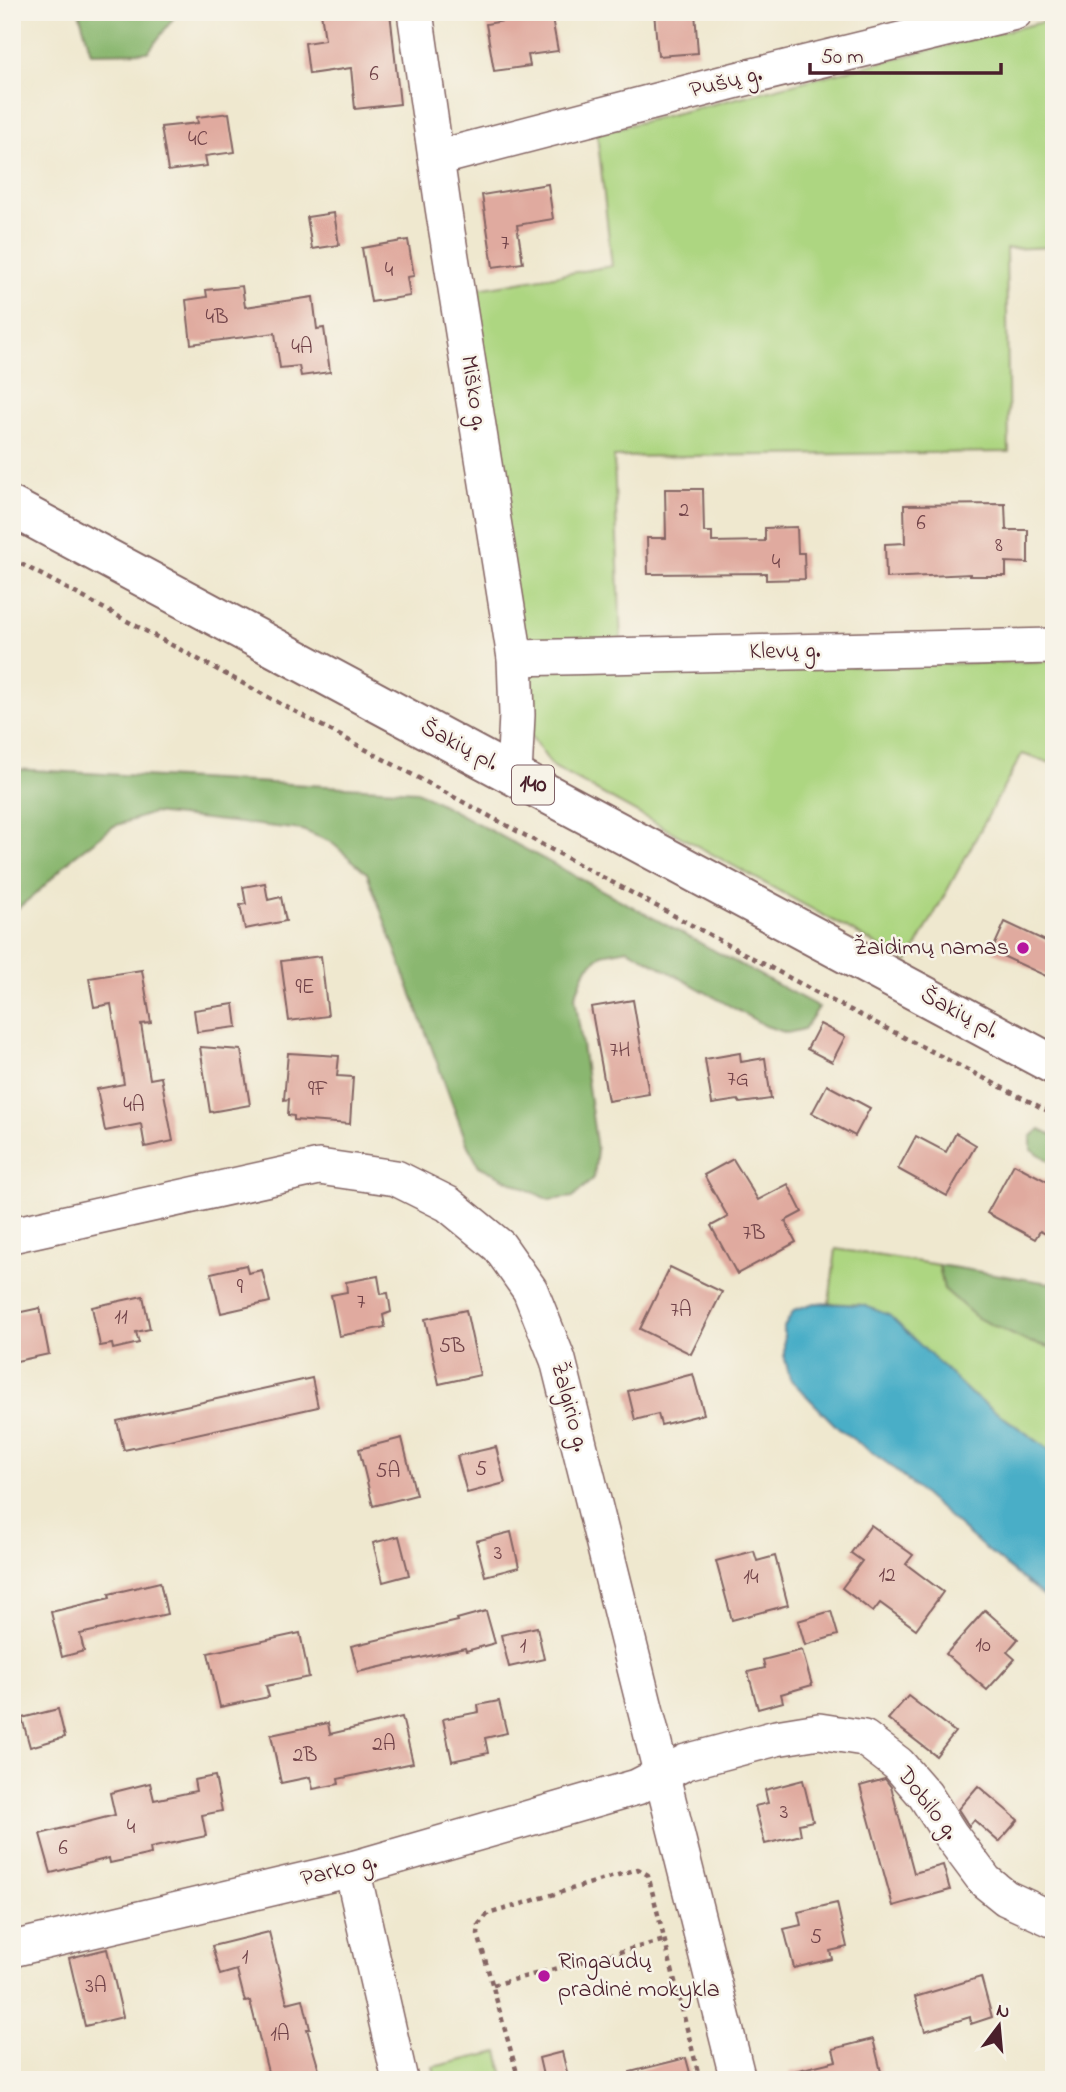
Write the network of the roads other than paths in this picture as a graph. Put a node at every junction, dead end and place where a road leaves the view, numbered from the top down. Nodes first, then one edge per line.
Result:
1 (415, 12) edge
2 (1015, 12) edge
3 (437, 158) junction
4 (12, 507) edge
5 (1054, 646) edge
6 (515, 658) junction
7 (514, 775) junction
8 (1054, 1065) edge
9 (12, 1235) edge
10 (661, 1775) junction
11 (352, 1869) junction
12 (1054, 1920) edge
13 (12, 1948) edge
14 (400, 2080) edge
15 (738, 2080) edge

1 - 3 street, Miško g.
2 - 3 street, Pušų g.
3 - 6 street, Miško g.
4 - 7 main road, Šakių pl. / 140
5 - 6 street, Klevų g.
6 - 7 street, Miško g.
7 - 8 main road, Šakių pl. / 140
9 - 10 street, Žalgirio g.
10 - 11 street, Parko g.
10 - 12 street, Dobilo g.
10 - 15 street, Žalgirio g.
11 - 13 street, Parko g.
11 - 14 street

